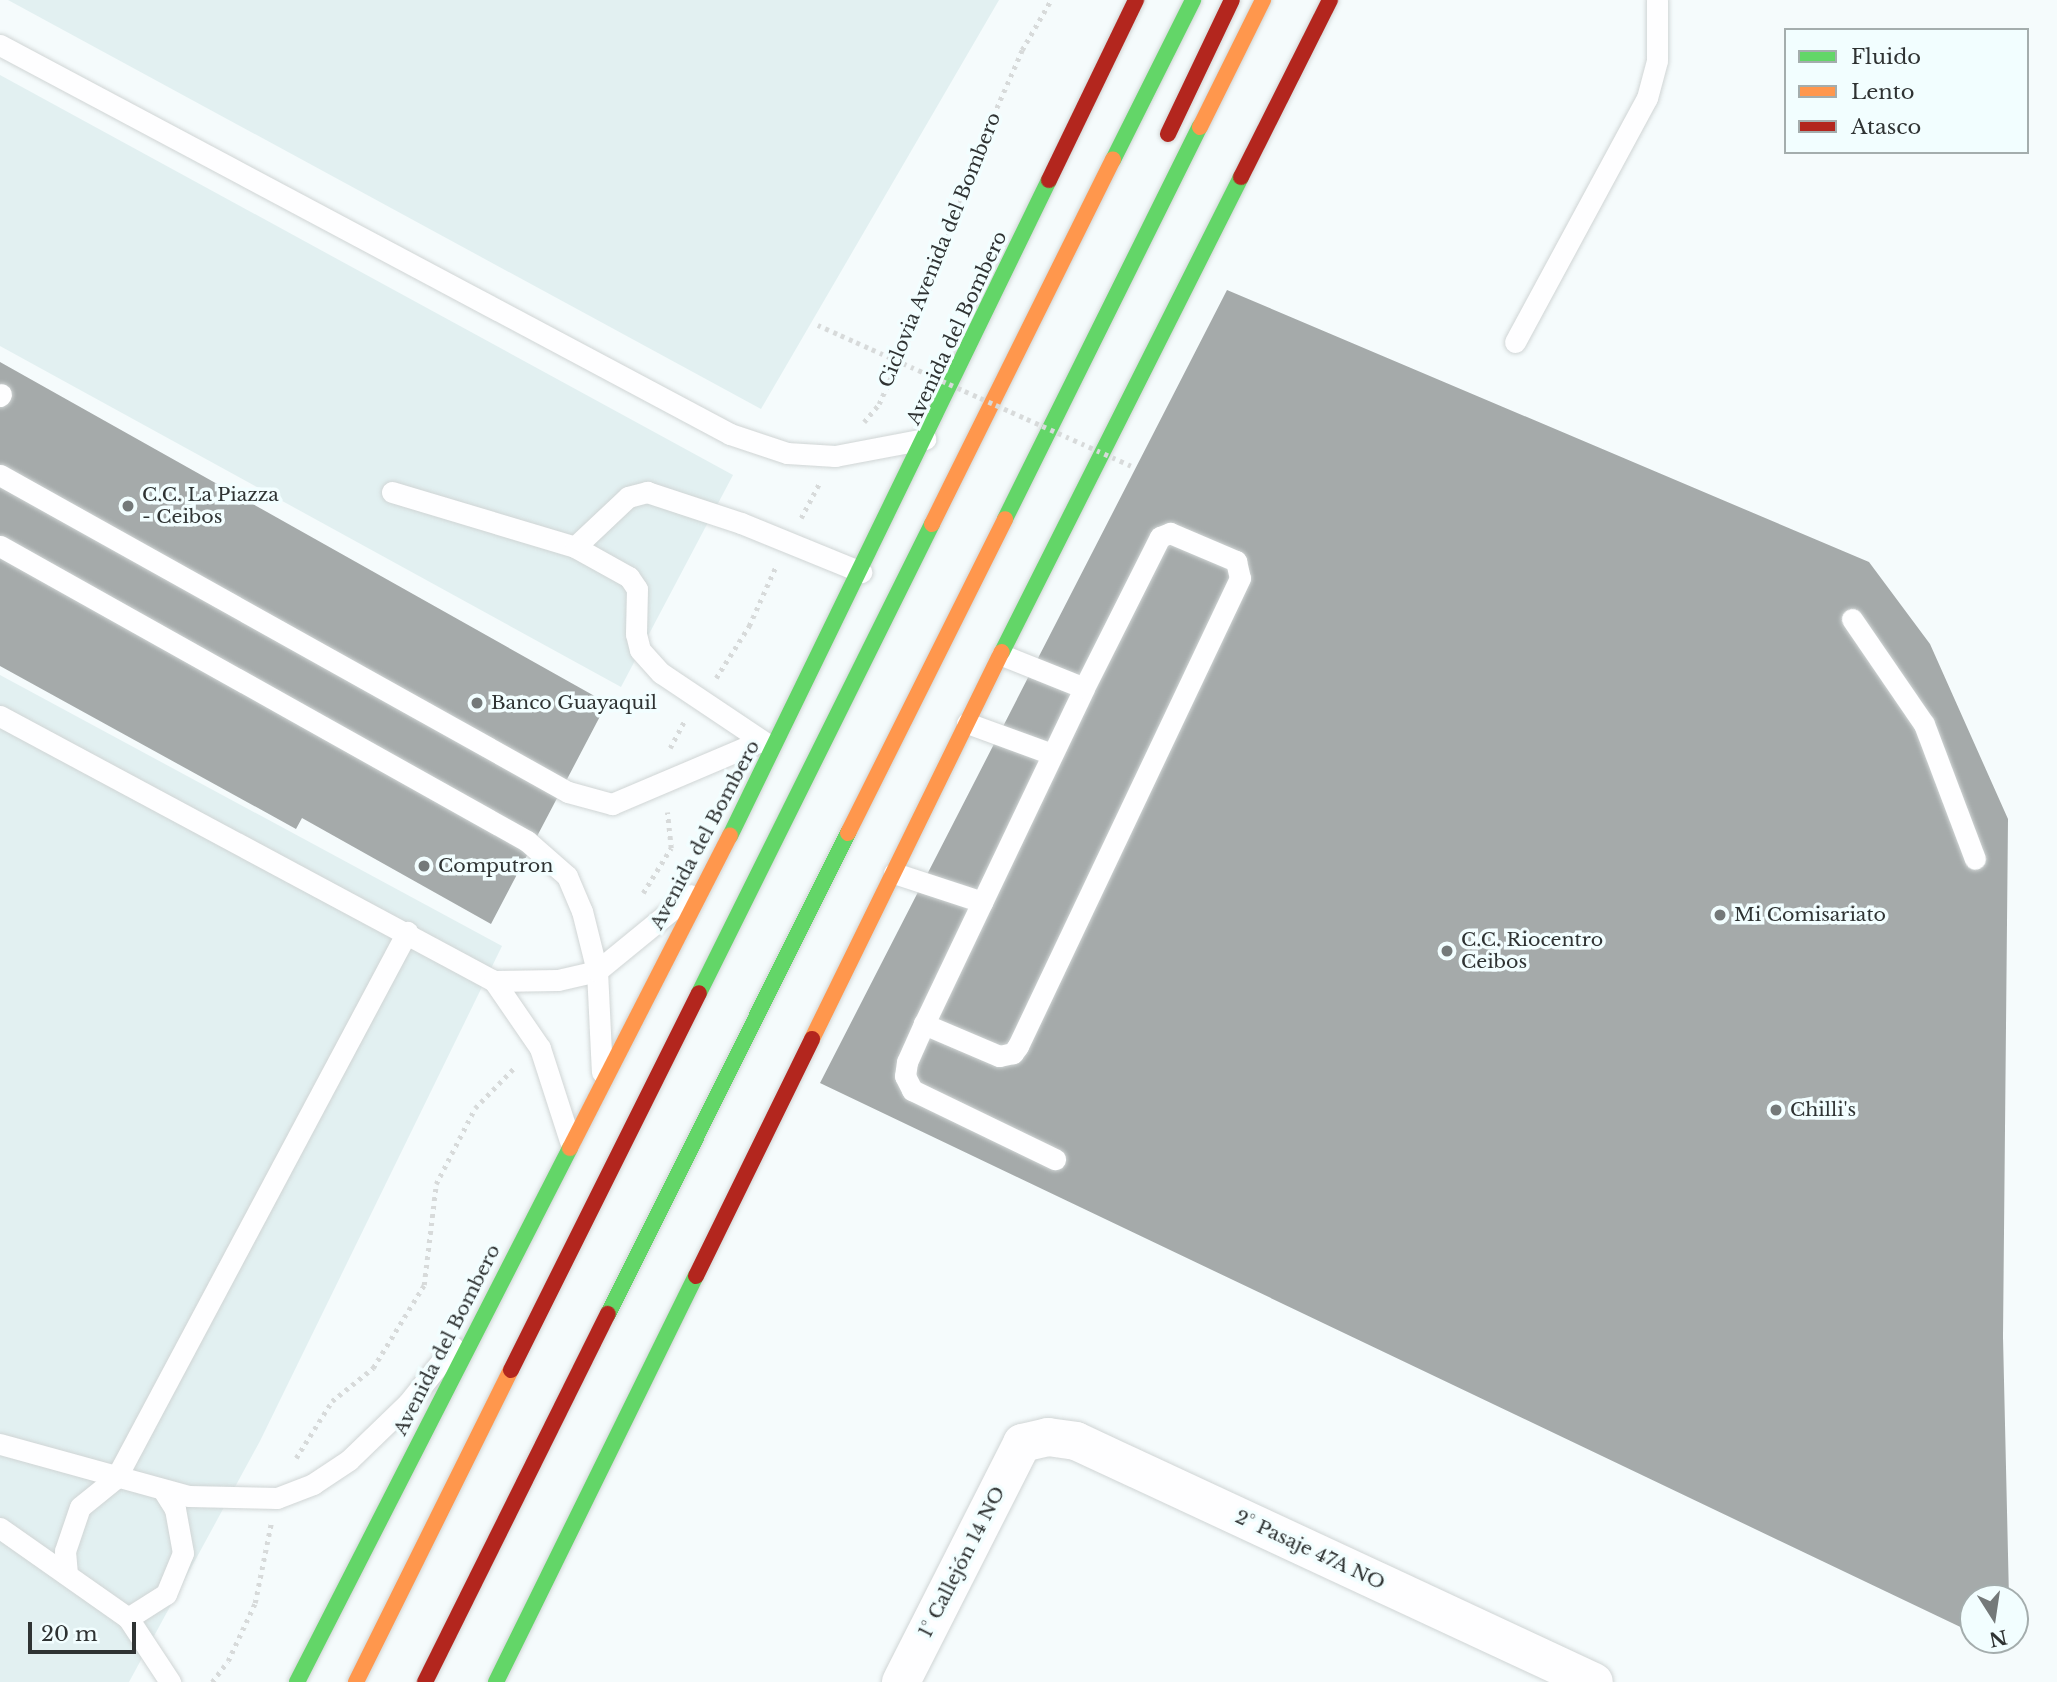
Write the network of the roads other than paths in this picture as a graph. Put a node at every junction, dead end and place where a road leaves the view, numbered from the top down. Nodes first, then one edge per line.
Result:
1 (1136, 0) edge
2 (1193, 0) edge
3 (1232, 0) edge
4 (1263, 0) edge
5 (1330, 0) edge
6 (1657, 0) edge
7 (0, 45) edge
8 (1159, 154) dead end
9 (1515, 342) dead end
10 (927, 439) junction
11 (0, 475) edge
12 (392, 492) dead end
13 (0, 546) edge
14 (575, 547) junction
15 (861, 572) junction
16 (1852, 619) dead end
17 (1002, 655) junction
18 (1084, 688) junction
19 (0, 716) edge
20 (967, 723) junction
21 (767, 744) junction
22 (1052, 754) junction
23 (1975, 859) dead end
24 (894, 873) junction
25 (702, 884) junction
26 (982, 902) junction
27 (407, 932) junction
28 (597, 971) junction
29 (494, 981) junction
30 (924, 1024) junction
31 (602, 1079) junction
32 (570, 1141) junction
33 (1055, 1159) dead end
34 (494, 1297) junction
35 (1022, 1443) joint
36 (0, 1444) edge
37 (116, 1478) junction
38 (163, 1490) junction
39 (0, 1528) edge
40 (67, 1574) junction
41 (128, 1618) junction
42 (170, 1682) edge
43 (296, 1682) edge
44 (356, 1682) edge
45 (425, 1682) edge
46 (496, 1682) edge
47 (901, 1682) edge
48 (1594, 1682) edge

1 - 10 main road, Avenida del Bombero
2 - 44 main road
3 - 8 main road
4 - 45 main road
5 - 17 main road
6 - 9 lane
7 - 10 lane
10 - 15 main road, Avenida del Bombero
11 - 21 lane
12 - 14 lane
13 - 28 lane
14 - 15 lane
14 - 21 lane
15 - 21 main road, Avenida del Bombero
16 - 23 lane
17 - 18 lane
17 - 20 main road
18 - 22 lane
18 - 30 lane
19 - 27 lane
20 - 22 lane
20 - 24 main road
21 - 25 main road, Avenida del Bombero
22 - 26 lane
24 - 26 lane
24 - 46 main road
25 - 28 lane
25 - 31 main road, Avenida del Bombero
26 - 30 lane
27 - 29 lane
27 - 37 lane
28 - 29 lane
28 - 31 lane
29 - 32 lane
30 - 33 lane
31 - 32 main road, Avenida del Bombero
32 - 34 main road, Avenida del Bombero
34 - 38 lane
34 - 43 main road, Avenida del Bombero
35 - 47 street, 1° Callejón 14 NO
35 - 48 street, 2° Pasaje 47A NO
36 - 37 lane
37 - 38 lane
37 - 40 lane
38 - 41 lane
39 - 40 lane
40 - 41 lane
41 - 42 lane

